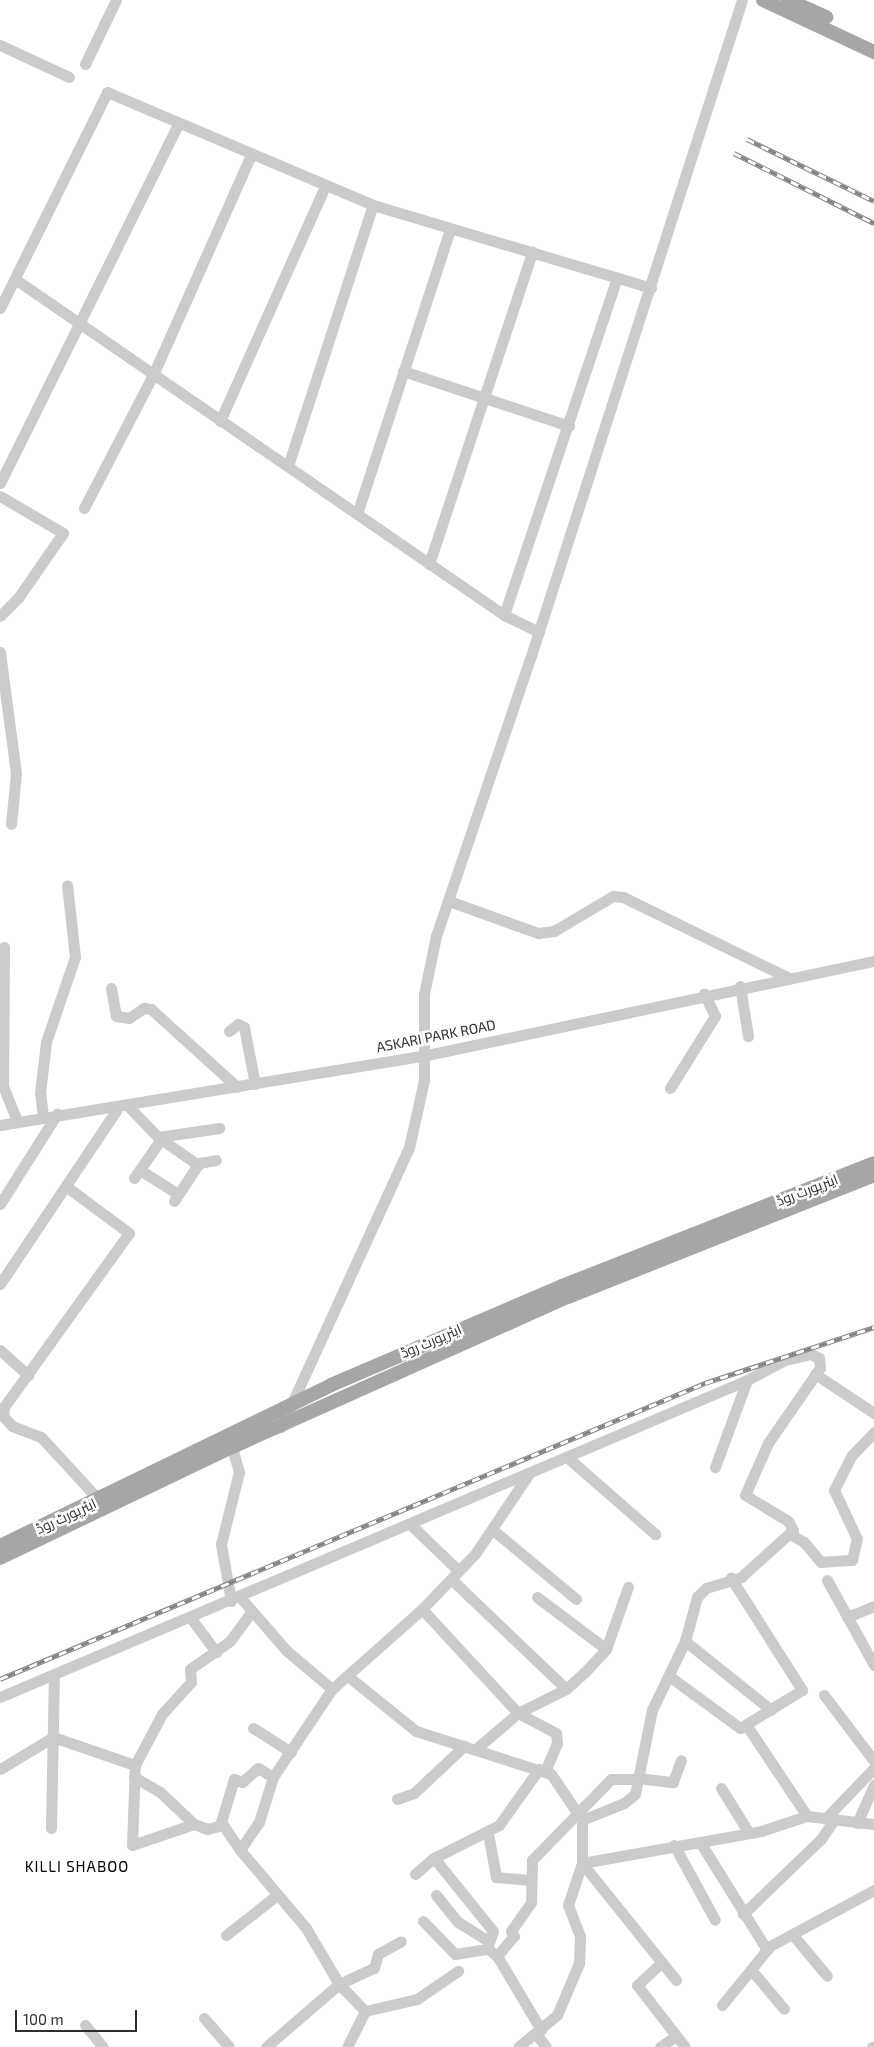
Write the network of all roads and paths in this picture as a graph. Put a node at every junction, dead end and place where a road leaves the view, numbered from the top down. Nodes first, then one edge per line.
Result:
1 (116, 0) edge
2 (742, 0) edge
3 (763, 0) edge
4 (788, 0) edge
5 (874, 41) edge
6 (0, 45) edge
7 (874, 52) edge
8 (85, 64) dead end
9 (70, 77) dead end
10 (178, 123) junction
11 (251, 155) junction
12 (325, 186) junction
13 (373, 205) junction
14 (450, 230) junction
15 (532, 252) junction
16 (617, 277) junction
17 (15, 279) junction
18 (651, 288) junction
19 (0, 308) edge
20 (78, 323) junction
21 (404, 371) junction
22 (153, 376) junction
23 (484, 398) junction
24 (220, 421) junction
25 (569, 426) junction
26 (288, 466) junction
27 (0, 483) edge
28 (0, 496) edge
29 (84, 508) dead end
30 (357, 514) junction
31 (429, 564) junction
32 (504, 615) junction
33 (0, 616) edge
34 (539, 632) junction
35 (0, 652) edge
36 (10, 824) dead end
37 (67, 885) dead end
38 (449, 901) junction
39 (4, 947) dead end
40 (874, 960) edge
41 (787, 977) junction
42 (740, 986) junction
43 (111, 988) dead end
44 (704, 994) junction
45 (229, 1031) dead end
46 (748, 1036) dead end
47 (427, 1055) junction
48 (255, 1084) junction
49 (237, 1087) junction
50 (670, 1088) dead end
51 (123, 1105) junction
52 (57, 1114) junction
53 (43, 1116) junction
54 (17, 1121) junction
55 (0, 1125) edge
56 (219, 1128) dead end
57 (160, 1138) junction
58 (216, 1160) dead end
59 (874, 1163) edge
60 (198, 1165) junction
61 (874, 1175) edge
62 (67, 1187) junction
63 (0, 1204) edge
64 (0, 1284) edge
65 (0, 1350) edge
66 (815, 1374) junction
67 (28, 1375) junction
68 (747, 1380) junction
69 (287, 1410) junction
70 (874, 1413) edge
71 (2, 1420) edge
72 (280, 1427) junction
73 (874, 1432) edge
74 (232, 1447) junction
75 (568, 1458) junction
76 (715, 1467) dead end
77 (528, 1475) junction
78 (99, 1500) junction
79 (412, 1525) junction
80 (493, 1530) junction
81 (655, 1534) dead end
82 (790, 1534) junction
83 (0, 1546) edge
84 (0, 1558) edge
85 (455, 1575) junction
86 (731, 1578) junction
87 (827, 1580) dead end
88 (628, 1587) dead end
89 (537, 1597) dead end
90 (235, 1598) junction
91 (576, 1599) dead end
92 (874, 1606) edge
93 (422, 1609) junction
94 (252, 1611) junction
95 (190, 1617) junction
96 (847, 1617) junction
97 (685, 1641) junction
98 (606, 1649) junction
99 (216, 1652) junction
100 (874, 1665) edge
101 (54, 1675) junction
102 (669, 1676) junction
103 (349, 1677) junction
104 (332, 1689) junction
105 (566, 1689) junction
106 (824, 1695) dead end
107 (0, 1697) edge
108 (771, 1710) junction
109 (518, 1713) junction
110 (747, 1726) junction
111 (253, 1728) dead end
112 (53, 1738) junction
113 (464, 1746) junction
114 (478, 1748) junction
115 (291, 1752) junction
116 (681, 1760) dead end
117 (874, 1761) edge
118 (135, 1765) junction
119 (874, 1768) edge
120 (0, 1769) edge
121 (542, 1770) junction
122 (134, 1777) junction
123 (273, 1777) junction
124 (638, 1779) junction
125 (874, 1785) edge
126 (721, 1788) dead end
127 (397, 1799) dead end
128 (807, 1816) junction
129 (580, 1817) junction
130 (830, 1819) junction
131 (857, 1823) junction
132 (194, 1824) junction
133 (874, 1824) edge
134 (223, 1825) junction
135 (50, 1828) dead end
136 (488, 1833) junction
137 (749, 1833) junction
138 (700, 1842) junction
139 (674, 1845) junction
140 (240, 1850) junction
141 (434, 1858) junction
142 (582, 1863) junction
143 (415, 1874) dead end
144 (530, 1880) junction
145 (874, 1890) edge
146 (277, 1894) junction
147 (436, 1895) dead end
148 (744, 1914) junction
149 (423, 1920) dead end
150 (715, 1920) dead end
151 (793, 1934) junction
152 (226, 1935) dead end
153 (402, 1941) dead end
154 (491, 1949) junction
155 (767, 1950) junction
156 (662, 1962) junction
157 (458, 1971) dead end
158 (753, 1972) junction
159 (827, 1976) dead end
160 (676, 1980) dead end
161 (339, 1984) junction
162 (722, 2005) dead end
163 (784, 2009) dead end
164 (365, 2011) junction
165 (204, 2018) dead end
166 (85, 2025) dead end
167 (539, 2032) junction
168 (676, 2036) junction
169 (268, 2046) edge
170 (103, 2047) edge
171 (230, 2047) edge
172 (347, 2047) edge
173 (518, 2047) edge
174 (546, 2047) edge
175 (660, 2047) edge
176 (685, 2047) edge

1 - 8 street
2 - 18 street
3 - 7 main road
4 - 5 main road
6 - 9 street
10 - 11 street
10 - 17 street
10 - 20 street
11 - 12 street
11 - 22 street
12 - 13 street
12 - 24 street
13 - 14 street
13 - 26 street
14 - 15 street
14 - 21 street
15 - 16 street
15 - 23 street
16 - 18 street
16 - 25 street
17 - 19 street
17 - 20 street
18 - 34 street
20 - 22 street
20 - 27 street
21 - 23 street
21 - 30 street
22 - 24 street
22 - 29 street
23 - 25 street
23 - 31 street
24 - 26 street
25 - 32 street
26 - 30 street
28 - 33 street
30 - 31 street
31 - 32 street
32 - 34 street
34 - 38 street
35 - 36 street
37 - 53 street
38 - 41 street
38 - 47 street
39 - 54 street
40 - 41 street, ASKARI PARK ROAD
41 - 42 street, ASKARI PARK ROAD
42 - 44 street, ASKARI PARK ROAD
42 - 46 street
43 - 49 street
44 - 47 street, ASKARI PARK ROAD
44 - 50 street
45 - 48 street
47 - 48 street, ASKARI PARK ROAD
47 - 69 street
48 - 49 street, ASKARI PARK ROAD
49 - 51 street, ASKARI PARK ROAD
51 - 52 street, ASKARI PARK ROAD
51 - 57 street
51 - 62 street
52 - 53 street, ASKARI PARK ROAD
52 - 63 street
53 - 54 street, ASKARI PARK ROAD
54 - 55 street, ASKARI PARK ROAD
56 - 57 street
57 - 60 street
57 - 60 street
58 - 60 street
59 - 69 main road, ایئرپورٹ روڈ
61 - 72 main road, ایئرپورٹ روڈ
62 - 64 street
62 - 67 street
65 - 67 street
66 - 68 street
66 - 70 street
66 - 82 street
67 - 71 street
68 - 75 street
68 - 76 street
69 - 72 street
69 - 78 main road, ایئرپورٹ روڈ
71 - 78 street
72 - 74 main road, ایئرپورٹ روڈ
73 - 82 street
74 - 84 main road, ایئرپورٹ روڈ
74 - 90 street
75 - 77 street
75 - 81 street
77 - 79 street
77 - 80 street
78 - 83 main road, ایئرپورٹ روڈ
79 - 85 street
79 - 90 street
80 - 85 street
80 - 91 street
82 - 86 street
85 - 93 street
85 - 105 street
86 - 97 street
86 - 108 street
87 - 96 street
88 - 98 street
89 - 98 street
90 - 94 street
90 - 95 street
92 - 96 street
93 - 103 street
93 - 109 street
94 - 99 street
94 - 104 street
95 - 99 street
95 - 101 street
96 - 100 street
97 - 102 street
97 - 108 street
98 - 105 street
99 - 118 street
101 - 107 street
101 - 112 street
102 - 110 street
102 - 124 street
103 - 104 street
103 - 113 street
104 - 115 street
105 - 109 street
106 - 117 street
108 - 110 street
109 - 114 street
109 - 121 street
110 - 128 street
111 - 115 street
112 - 118 street
112 - 120 street
112 - 135 street
113 - 114 street
113 - 127 street
114 - 121 street
115 - 123 street
116 - 124 street
118 - 122 street
119 - 130 street
121 - 129 street
121 - 136 street
122 - 132 street
122 - 132 street
123 - 134 street
123 - 140 street
124 - 129 street
124 - 129 street
125 - 131 street
126 - 137 street
128 - 130 street
128 - 137 street
129 - 142 street
129 - 144 street
130 - 131 street
130 - 148 street
131 - 133 street
132 - 134 street
134 - 140 street
136 - 141 street
136 - 144 street
137 - 138 street
138 - 139 street
138 - 148 street
139 - 142 street
139 - 150 street
140 - 146 street
141 - 143 street
141 - 154 street
142 - 156 street
142 - 167 street
144 - 154 street
145 - 151 street
146 - 152 street
146 - 161 street
147 - 154 street
148 - 155 street
149 - 154 street
151 - 155 street
151 - 159 street
153 - 161 street
154 - 167 street
155 - 158 street
156 - 160 street
156 - 168 street
157 - 164 street
158 - 162 street
158 - 163 street
161 - 164 street
161 - 169 street
164 - 172 street
165 - 171 street
166 - 170 street
167 - 173 street
167 - 174 street
168 - 175 street
168 - 176 street

